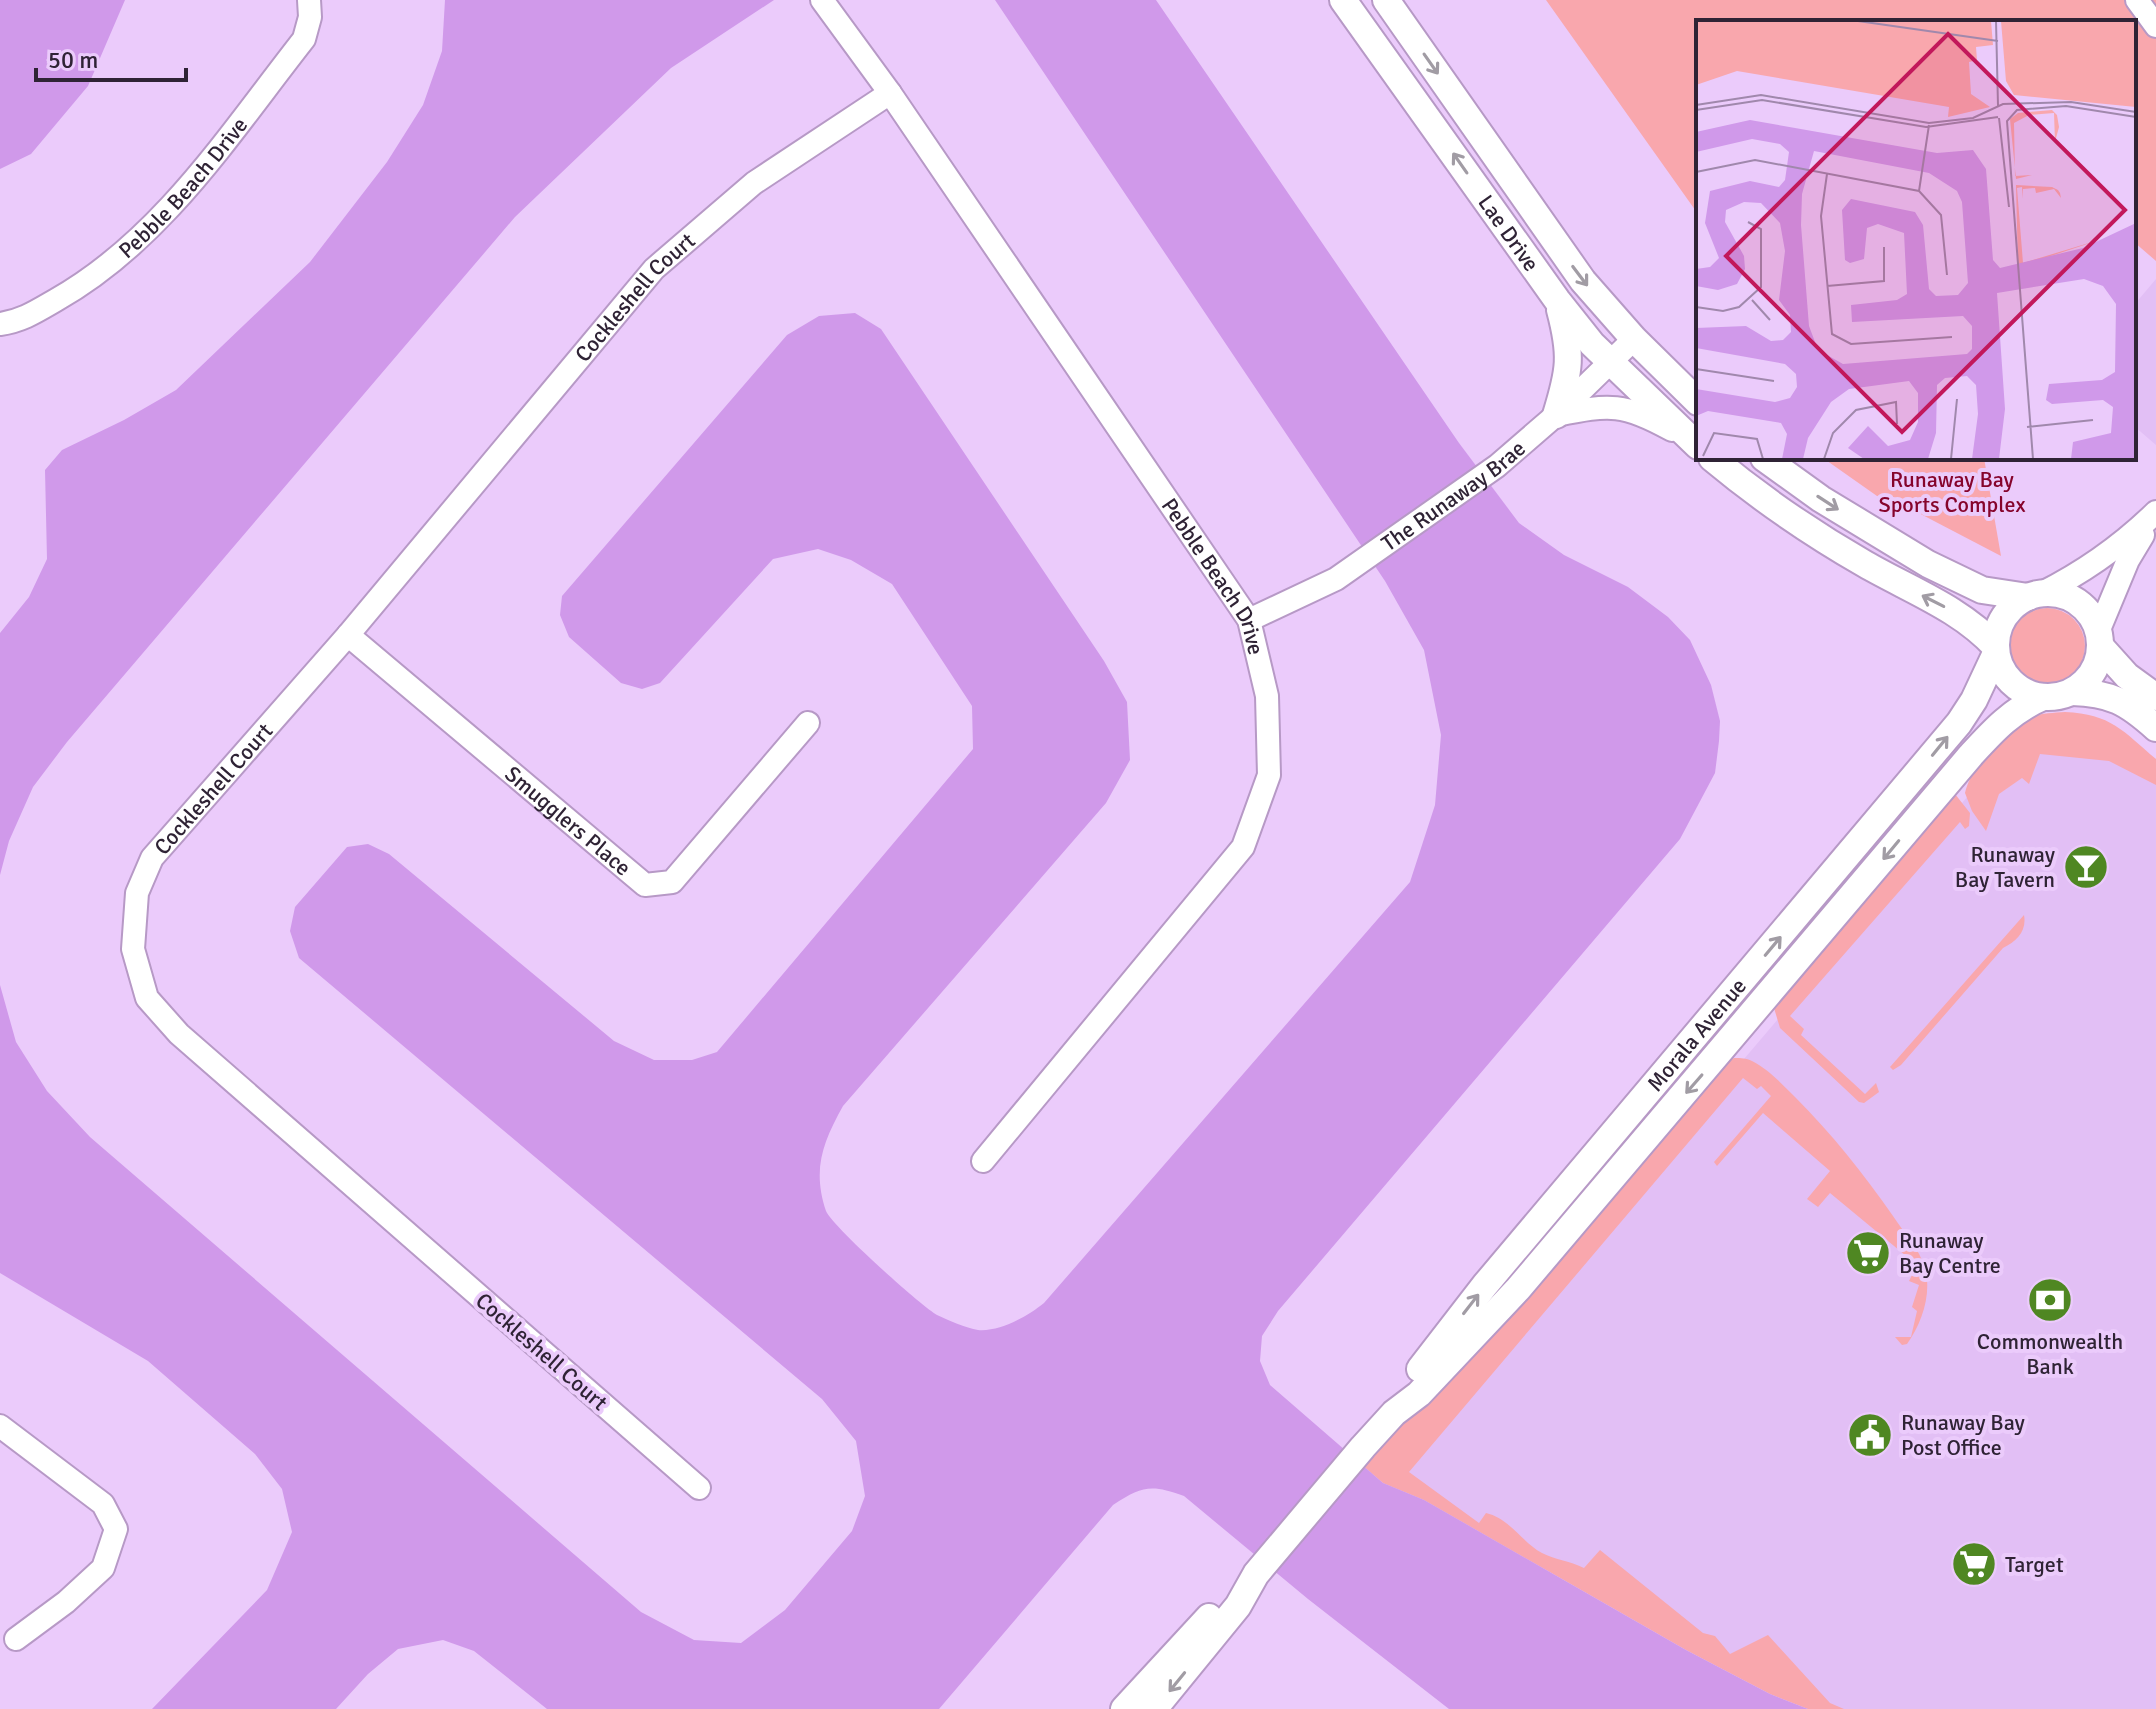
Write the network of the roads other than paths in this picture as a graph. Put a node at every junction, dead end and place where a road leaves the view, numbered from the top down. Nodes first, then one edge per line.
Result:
1 (309, 0) edge
2 (822, 0) edge
3 (1343, 0) edge
4 (1386, 0) edge
5 (2137, 0) edge
6 (2156, 26) edge
7 (890, 93) junction
8 (1557, 300) junction
9 (0, 324) edge
10 (1634, 339) junction
11 (1611, 363) junction
12 (1696, 400) edge
13 (1556, 415) junction
14 (1693, 442) edge
15 (1715, 460) edge
16 (1767, 460) edge
17 (2156, 513) edge
18 (2035, 595) junction
19 (1249, 620) junction
20 (348, 635) junction
21 (2099, 639) junction
22 (1996, 650) junction
23 (2072, 692) junction
24 (2043, 697) junction
25 (2156, 697) edge
26 (808, 723) dead end
27 (2156, 728) edge
28 (983, 1161) dead end
29 (1394, 1413) junction
30 (0, 1426) edge
31 (699, 1488) dead end
32 (1256, 1574) junction
33 (16, 1639) dead end
34 (1124, 1709) edge
35 (1154, 1709) edge

1 - 9 street, Pebble Beach Drive
2 - 7 street, Pebble Beach Drive
8 -> 3 main road, Lae Drive
4 -> 10 main road, Lae Drive
5 - 6 street
7 - 19 street, Pebble Beach Drive
7 - 20 street, Cockleshell Court
8 - 11 main road, Lae Drive
8 - 13 main road
10 - 11 street, The Runaway Brae
10 - 12 main road, Lae Drive
11 - 13 street, The Runaway Brae
11 - 14 main road, Lae Drive
13 - 14 street
13 - 19 street, The Runaway Brae
22 -> 15 main road
16 -> 18 main road
17 - 18 street
17 - 21 street
18 - 21 main road
18 - 22 main road
19 - 28 street, Pebble Beach Drive
20 - 26 street, Smugglers Place
20 - 31 street, Cockleshell Court
21 - 23 main road
21 - 25 main road
22 - 24 main road
29 -> 22 main road, Morala Avenue
23 - 24 main road
23 - 27 main road
24 -> 29 main road, Morala Avenue
29 - 32 main road, Morala Avenue
30 - 33 street
32 - 34 main road, Morala Avenue
32 -> 35 main road, Morala Avenue

